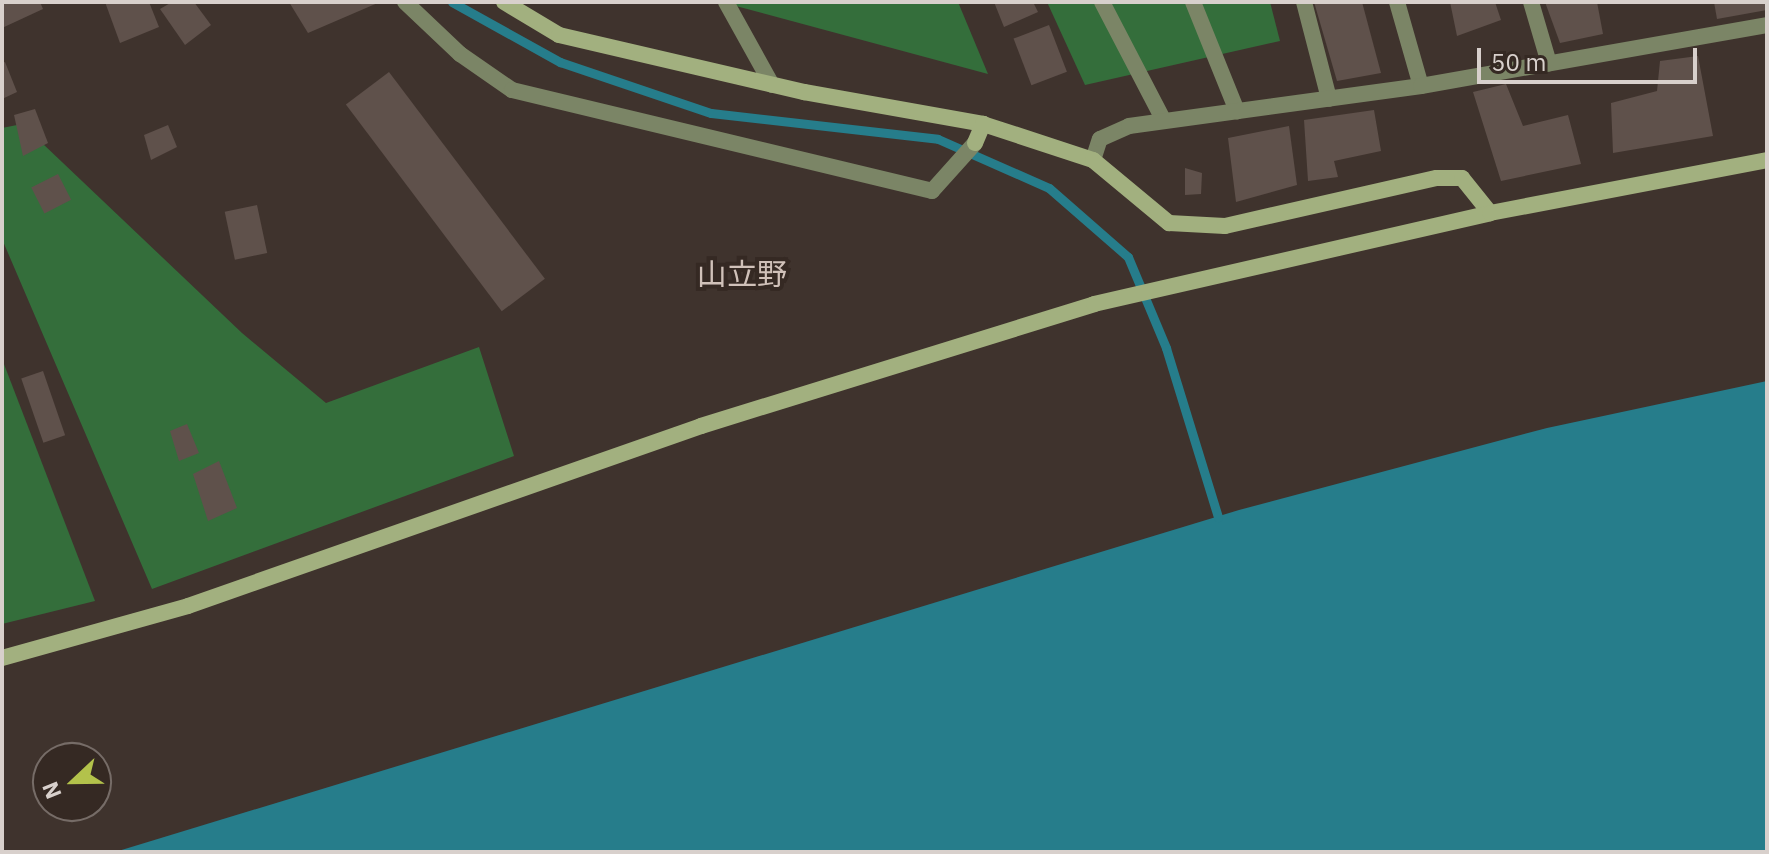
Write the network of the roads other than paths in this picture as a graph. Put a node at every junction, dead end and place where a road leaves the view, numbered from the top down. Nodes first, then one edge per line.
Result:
1 (405, 2) edge
2 (504, 2) edge
3 (726, 2) edge
4 (1102, 2) edge
5 (1193, 2) edge
6 (1304, 2) edge
7 (1397, 2) edge
8 (1531, 2) edge
9 (1767, 25) edge
10 (1549, 63) junction
11 (772, 85) junction
12 (1421, 86) junction
13 (1329, 99) junction
14 (1237, 111) junction
15 (1164, 121) junction
16 (983, 124) junction
17 (1093, 160) junction
18 (1767, 160) edge
19 (1490, 213) junction
20 (2, 658) edge

1 - 16 street
2 - 11 street
3 - 11 street
4 - 15 street
5 - 14 street
6 - 13 street
7 - 12 street
8 - 10 street
9 - 10 street
10 - 12 street
11 - 16 street
12 - 13 street
13 - 14 street
14 - 15 street
15 - 17 street
16 - 17 street
17 - 19 street
18 - 19 street
19 - 20 street

